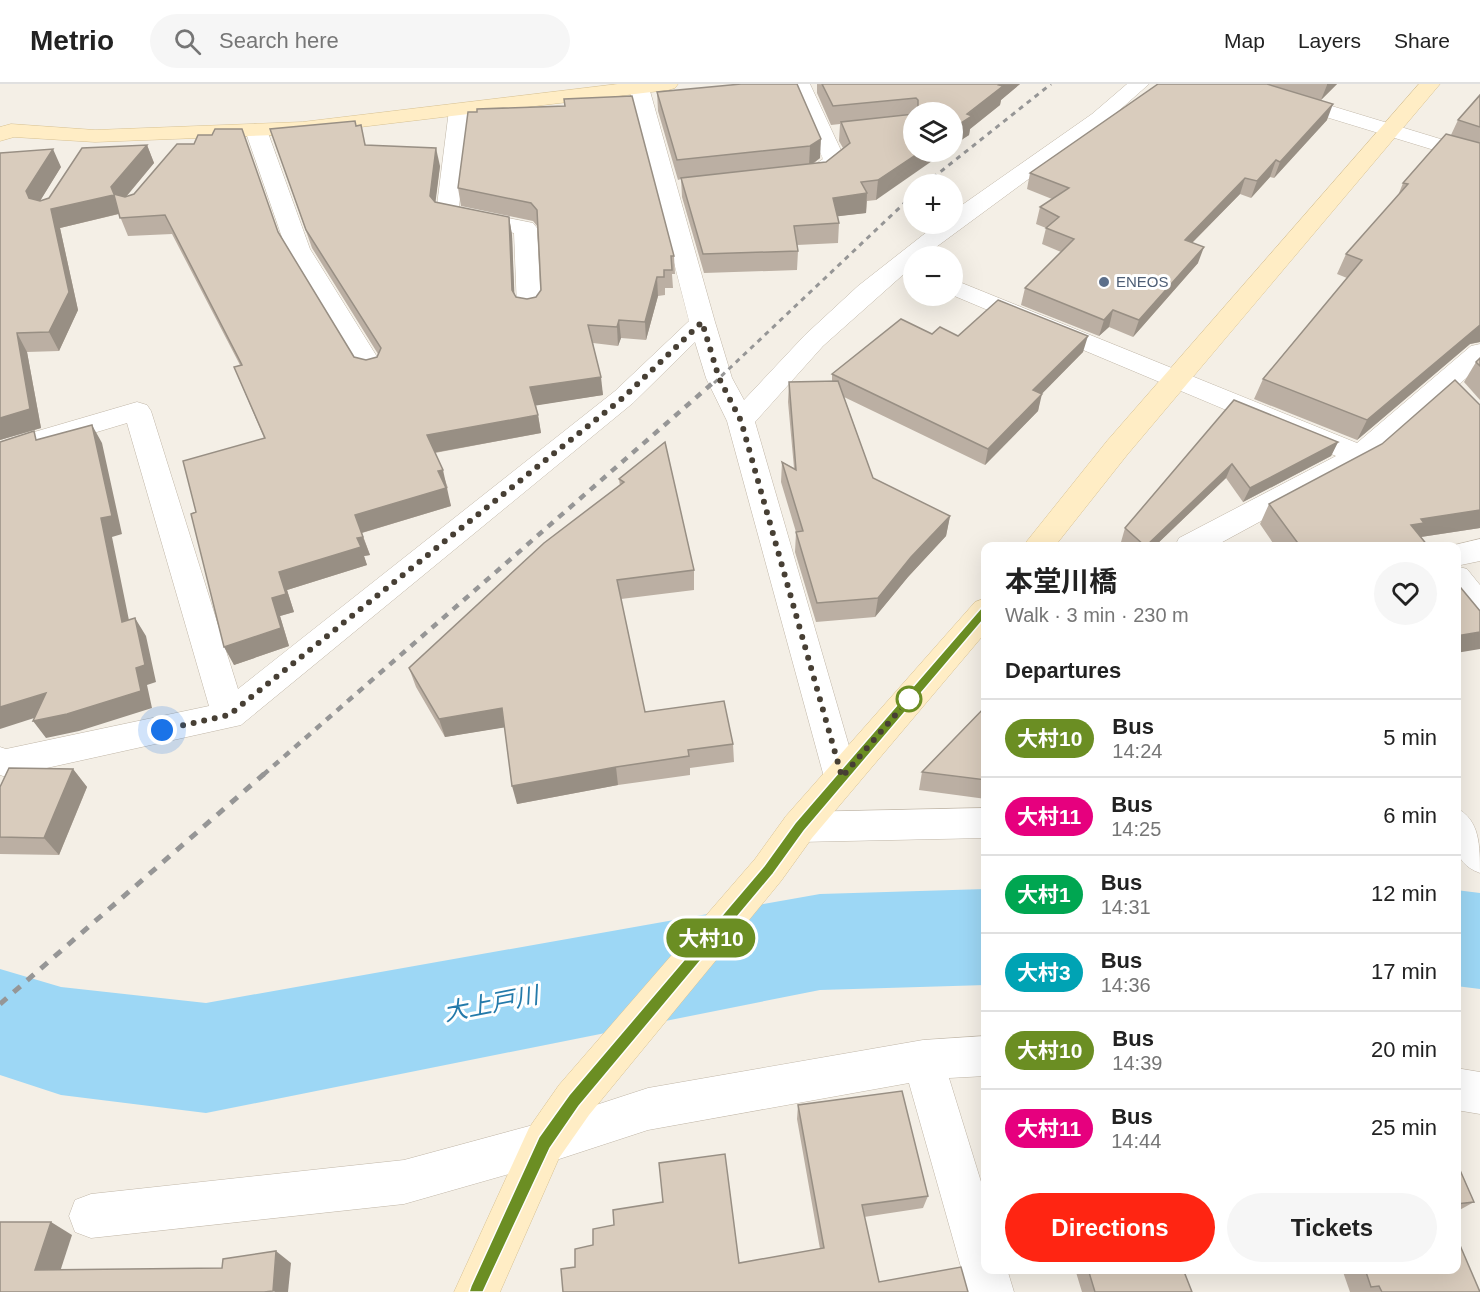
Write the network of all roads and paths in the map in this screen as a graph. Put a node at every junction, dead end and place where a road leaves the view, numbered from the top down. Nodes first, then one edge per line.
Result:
1 (668, 84) edge
2 (800, 84) edge
3 (1139, 84) edge
4 (1238, 84) edge
5 (1430, 84) edge
6 (638, 86) edge
7 (459, 110) junction
8 (256, 130) junction
9 (1390, 130) junction
10 (4, 131) edge
11 (846, 132) edge
12 (194, 133) junction
13 (823, 134) junction
14 (180, 150) edge
15 (1480, 158) edge
16 (782, 178) edge
17 (963, 215) edge
18 (940, 234) edge
19 (927, 246) edge
20 (903, 268) edge
21 (963, 290) edge
22 (529, 308) edge
23 (702, 322) junction
24 (1480, 352) edge
25 (371, 368) edge
26 (1179, 378) junction
27 (741, 421) junction
28 (0, 452) edge
29 (1360, 455) junction
30 (1041, 542) edge
31 (1197, 542) edge
32 (1480, 550) edge
33 (1461, 554) edge
34 (1461, 582) edge
35 (1480, 606) edge
36 (981, 616) edge
37 (229, 715) junction
38 (0, 761) edge
39 (842, 777) junction
40 (981, 823) edge
41 (800, 827) junction
42 (1461, 831) edge
43 (1461, 855) edge
44 (1480, 857) edge
45 (981, 1056) edge
46 (923, 1060) junction
47 (1461, 1090) edge
48 (1480, 1093) edge
49 (544, 1143) junction
50 (91, 1216) dead end
51 (981, 1258) edge
52 (986, 1274) edge
53 (477, 1292) edge
54 (991, 1292) edge

1 - 6 street
2 - 13 street
3 - 17 street
4 - 9 street
5 - 9 street
6 - 7 street
6 - 23 street
7 - 8 street
7 - 22 street
8 - 12 street
8 - 25 street
9 - 15 street
9 - 26 street
10 - 12 street
11 - 13 street
12 - 14 street
13 - 16 street
18 - 19 street
20 - 27 street
21 - 26 street
23 - 27 street
23 - 37 street
24 - 29 street
26 - 29 street
26 - 30 street
27 - 39 street
28 - 37 street
29 - 31 street
32 - 33 street
34 - 35 street
36 - 39 street
37 - 38 street
39 - 41 street
40 - 41 street
41 - 49 street
42 - 44 street
43 - 44 street
45 - 46 street
46 - 49 street
46 - 51 street
47 - 48 street
49 - 50 street
49 - 53 street
52 - 54 street

